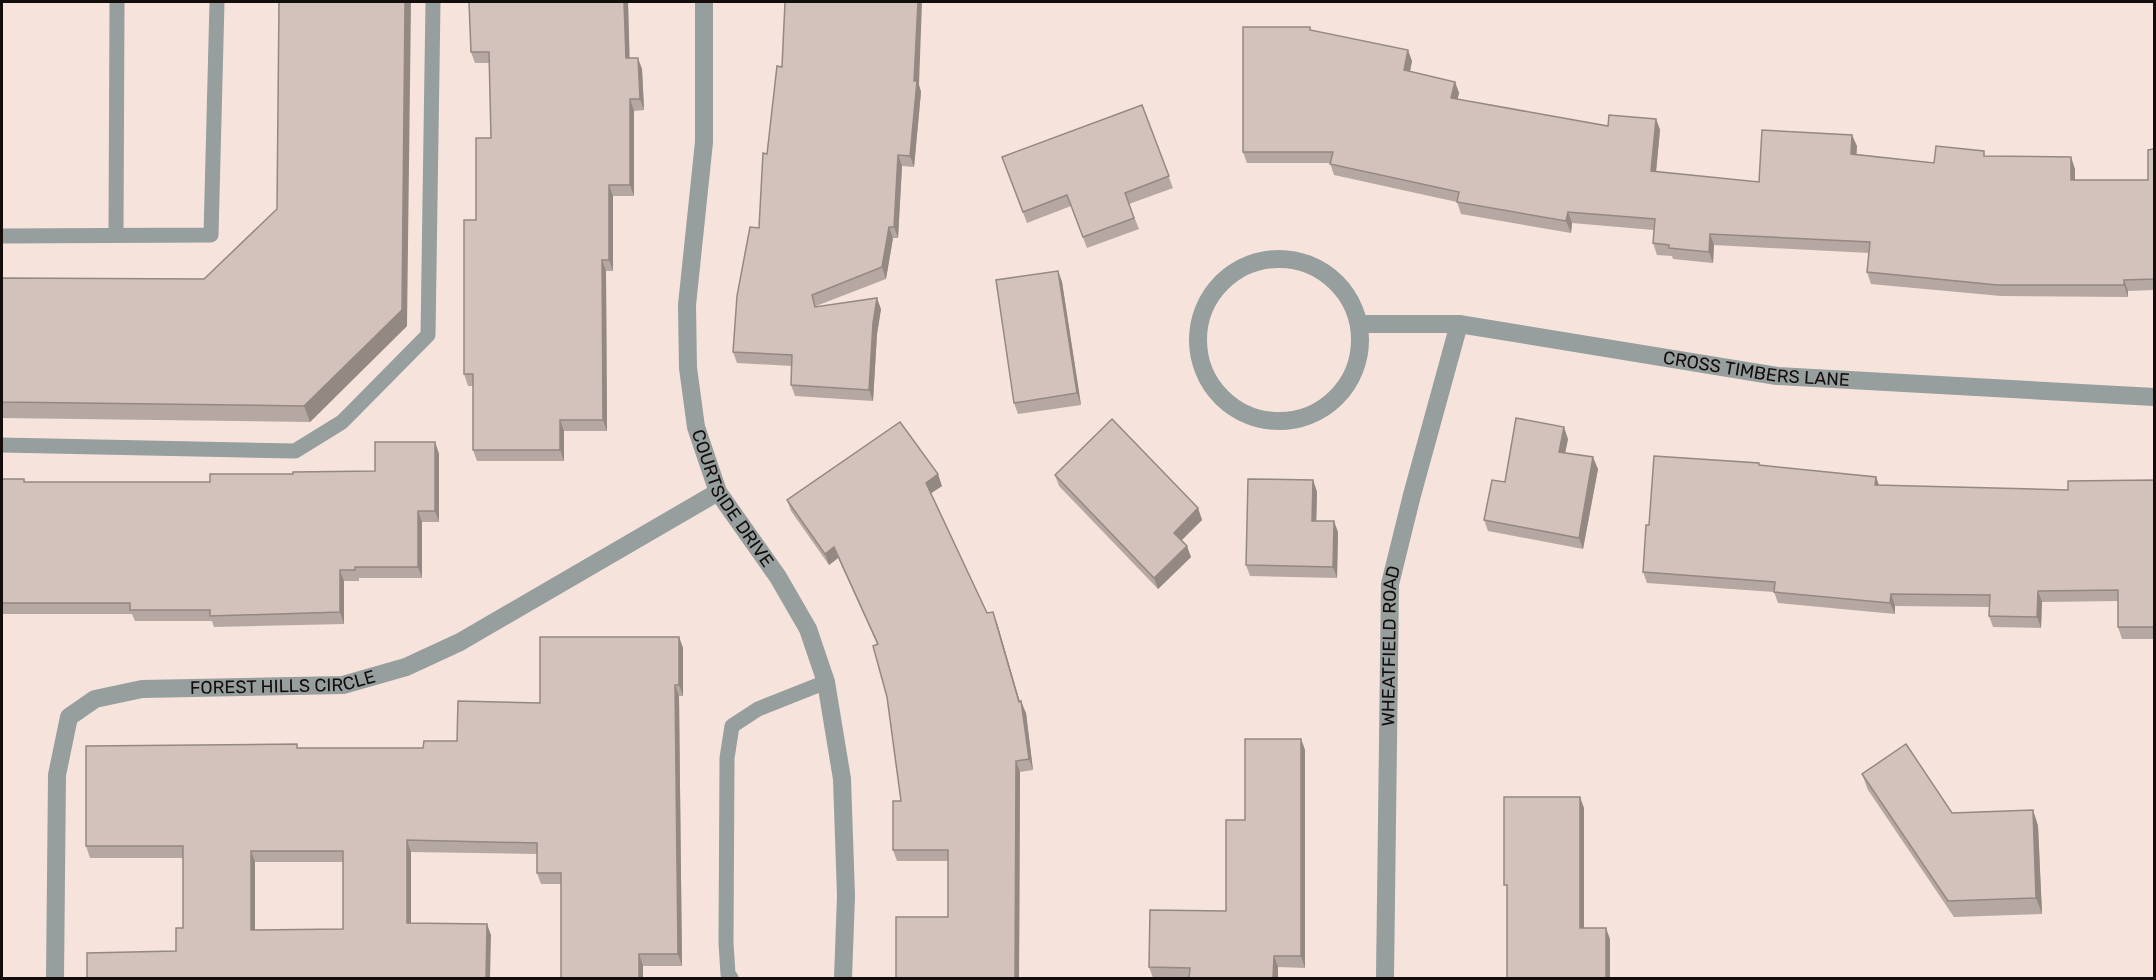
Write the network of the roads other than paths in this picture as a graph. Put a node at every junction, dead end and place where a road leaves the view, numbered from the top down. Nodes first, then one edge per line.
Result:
1 (117, 2) edge
2 (217, 2) edge
3 (433, 2) edge
4 (704, 2) edge
5 (116, 235) junction
6 (2, 236) edge
7 (1361, 324) junction
8 (1459, 324) junction
9 (2154, 397) edge
10 (2, 445) edge
11 (718, 492) junction
12 (826, 682) junction
13 (55, 978) edge
14 (731, 978) edge
15 (843, 978) edge
16 (1385, 978) edge

1 - 5 lane
2 - 5 lane
3 - 10 lane
4 - 11 street, COURTSIDE DRIVE
5 - 6 lane
7 - 7 street
7 - 8 street, CROSS TIMBERS LANE
8 - 9 street, CROSS TIMBERS LANE
8 - 16 street, WHEATFIELD ROAD
11 - 12 street, COURTSIDE DRIVE
11 - 13 street, FOREST HILLS CIRCLE
12 - 14 lane
12 - 15 street, COURTSIDE DRIVE

